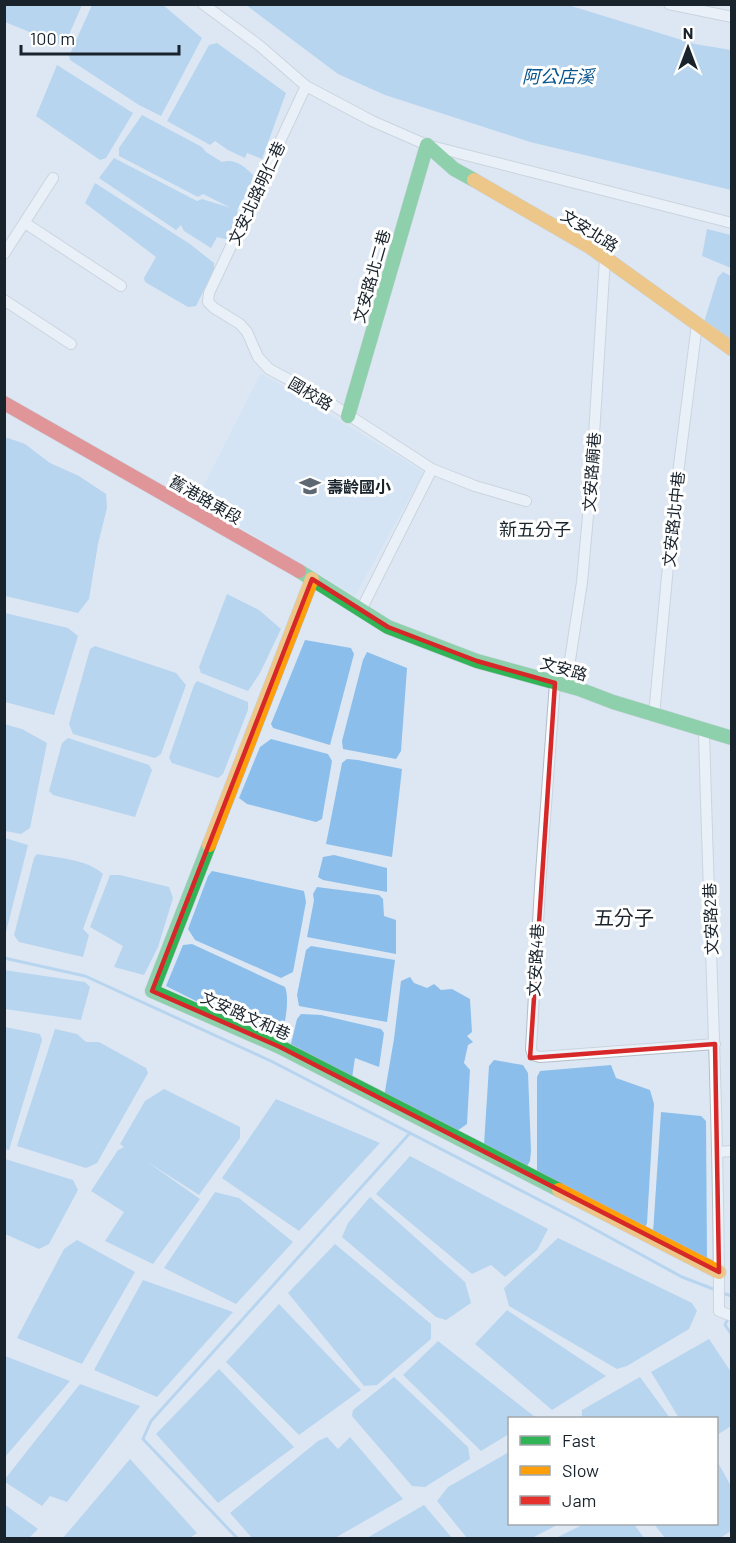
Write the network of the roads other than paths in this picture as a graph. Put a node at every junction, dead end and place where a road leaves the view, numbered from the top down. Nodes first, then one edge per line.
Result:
1 (204, 4) edge
2 (669, 4) edge
3 (732, 17) edge
4 (306, 86) junction
5 (427, 146) junction
6 (53, 178) dead end
7 (25, 222) junction
8 (732, 223) edge
9 (4, 254) edge
10 (604, 258) junction
11 (121, 286) dead end
12 (4, 300) edge
13 (208, 302) joint
14 (697, 324) junction
15 (71, 344) dead end
16 (732, 349) edge
17 (4, 403) edge
18 (348, 416) junction
19 (432, 469) junction
20 (526, 501) dead end
21 (312, 579) junction
22 (361, 610) junction
23 (388, 627) joint
24 (560, 684) junction
25 (654, 715) junction
26 (704, 731) junction
27 (732, 738) edge
28 (715, 1044) junction
29 (732, 1151) edge
30 (717, 1152) junction
31 (719, 1276) junction
32 (728, 1315) edge

1 - 4 street
2 - 3 street
4 - 5 street
4 - 13 street, 文安北路明仁巷
5 - 8 street
5 - 10 street, 文安北路
5 - 18 street, 文安路北二巷
6 - 7 street
7 - 9 street
7 - 11 street
10 - 14 street, 文安北路
10 - 24 street, 文安路廟巷
12 - 15 street
13 - 18 street, 國校路
14 - 16 street, 文安北路
14 - 25 street, 文安路北中巷
17 - 21 street, 舊港路東段
18 - 19 street, 國校路
19 - 20 street, 國校路
19 - 22 street
21 - 22 street, 舊港路東段
21 - 31 street, 文安路文和巷
22 - 23 street, 舊港路東段
23 - 24 street, 文安路
24 - 25 street, 文安路
24 - 28 street, 文安路4巷
25 - 26 street, 文安路
26 - 27 street, 文安路
26 - 28 street, 文安路2巷
28 - 30 street, 文安路2巷
29 - 30 street
30 - 31 street, 文安路2巷
31 - 32 street, 文安路2巷

